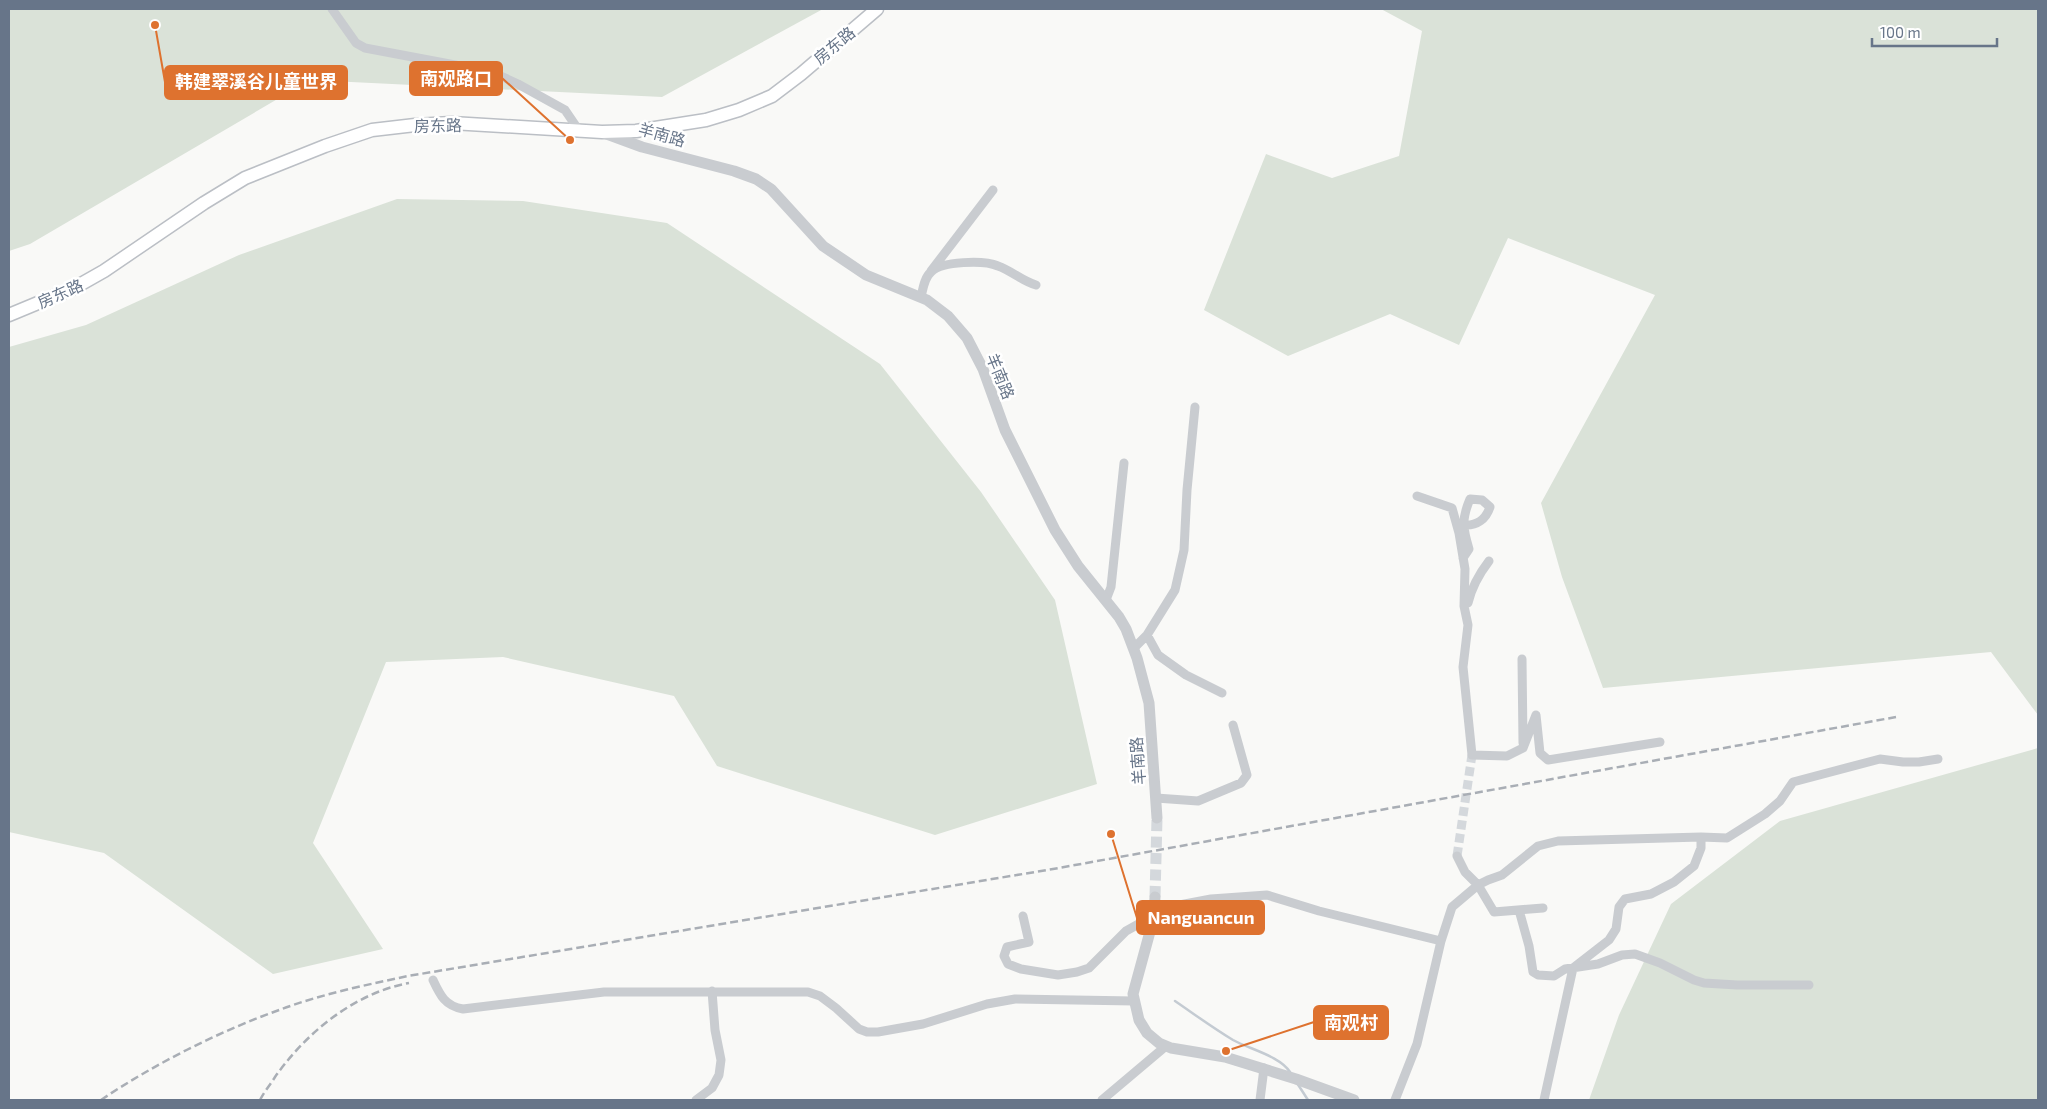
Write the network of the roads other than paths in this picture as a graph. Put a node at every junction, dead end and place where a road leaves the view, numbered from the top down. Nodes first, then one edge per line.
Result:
1 (332, 9) edge
2 (877, 9) edge
3 (580, 132) junction
4 (602, 132) junction
5 (993, 190) dead end
6 (931, 271) junction
7 (1036, 285) dead end
8 (921, 297) junction
9 (9, 315) edge
10 (1194, 407) dead end
11 (1124, 463) dead end
12 (1416, 496) dead end
13 (1464, 525) dead end
14 (1463, 558) junction
15 (1490, 561) dead end
16 (1106, 600) junction
17 (1466, 613) junction
18 (1147, 635) junction
19 (1134, 648) junction
20 (1522, 659) dead end
21 (1222, 693) dead end
22 (1233, 725) dead end
23 (1660, 742) dead end
24 (1523, 748) junction
25 (1938, 759) dead end
26 (1156, 798) junction
27 (1157, 818) tunnel mouth
28 (1701, 837) junction
29 (1457, 856) tunnel mouth
30 (1478, 885) junction
31 (1155, 897) tunnel mouth
32 (1543, 908) dead end
33 (1519, 910) junction
34 (1023, 916) dead end
35 (1154, 917) junction
36 (1441, 941) junction
37 (1573, 968) junction
38 (433, 980) dead end
39 (1808, 985) dead end
40 (712, 991) junction
41 (1134, 1001) junction
42 (1166, 1046) junction
43 (1264, 1068) junction
44 (696, 1100) edge
45 (1102, 1100) edge
46 (1260, 1100) edge
47 (1354, 1100) edge
48 (1395, 1100) edge
49 (1544, 1100) edge

1 - 3 street
2 - 4 main road, 房东路
3 - 4 main road, 房东路
3 - 9 main road, 房东路
4 - 8 street, 羊南路
5 - 6 street
6 - 7 street
6 - 8 street
8 - 16 street, 羊南路
10 - 18 street
11 - 16 street
12 - 14 street
13 - 14 street
14 - 17 street
15 - 17 street
16 - 19 street, 羊南路
17 - 24 street
18 - 19 street
18 - 21 street
19 - 26 street, 羊南路
20 - 24 street
22 - 26 street
23 - 24 street
25 - 28 street
26 - 27 street, 羊南路
28 - 30 street
28 - 37 street
29 - 30 street
30 - 33 street
30 - 36 street
31 - 35 street
32 - 33 street
33 - 37 street
34 - 35 street
35 - 36 street
35 - 41 street
36 - 48 street
37 - 39 street
37 - 49 street
38 - 40 street
40 - 41 street
40 - 44 street
41 - 42 street
42 - 43 street
42 - 45 street
43 - 46 street
43 - 47 street

